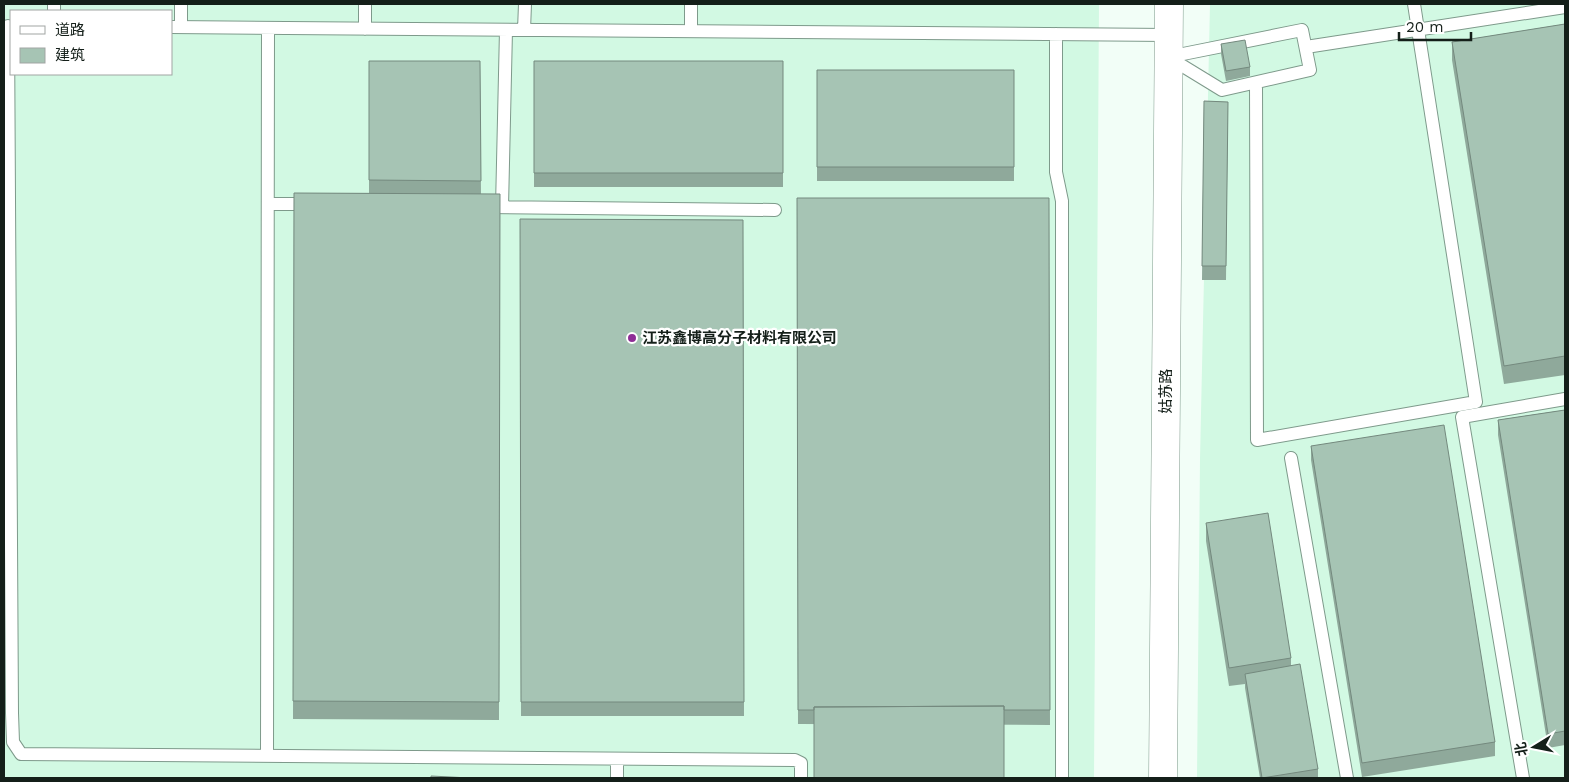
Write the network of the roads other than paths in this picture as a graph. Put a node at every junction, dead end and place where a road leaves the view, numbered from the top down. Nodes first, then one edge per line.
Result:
1 (181, 4) edge
2 (365, 4) edge
3 (525, 4) edge
4 (691, 4) edge
5 (1169, 4) edge
6 (1414, 4) edge
7 (1565, 7) edge
8 (8, 26) edge
9 (176, 27) edge
10 (268, 28) junction
11 (365, 29) junction
12 (1418, 29) junction
13 (506, 30) junction
14 (524, 30) junction
15 (691, 31) junction
16 (1056, 34) junction
17 (1169, 46) junction
18 (1306, 47) junction
19 (1256, 83) junction
20 (268, 204) junction
21 (326, 205) edge
22 (473, 207) edge
23 (502, 207) junction
24 (775, 210) dead end
25 (1565, 399) edge
26 (1291, 458) dead end
27 (267, 756) junction
28 (617, 758) junction
29 (617, 778) edge
30 (801, 778) edge
31 (1062, 778) edge
32 (1162, 778) edge
33 (1347, 778) edge
34 (1524, 778) edge

1 - 9 lane
2 - 11 lane
3 - 14 lane
4 - 15 lane
5 - 17 street, 姑苏路
6 - 12 lane
7 - 12 lane
8 - 27 lane
9 - 10 lane
10 - 11 lane
10 - 20 lane
11 - 13 lane
12 - 18 lane
12 - 19 lane
13 - 14 lane
13 - 23 lane
14 - 15 lane
15 - 16 lane
16 - 17 lane
16 - 31 lane
17 - 18 lane
17 - 19 lane
17 - 32 street, 姑苏路
18 - 19 lane
20 - 21 lane
20 - 27 lane
22 - 23 lane
23 - 24 lane
25 - 34 lane
26 - 33 lane
27 - 28 lane
28 - 29 lane
28 - 30 lane

